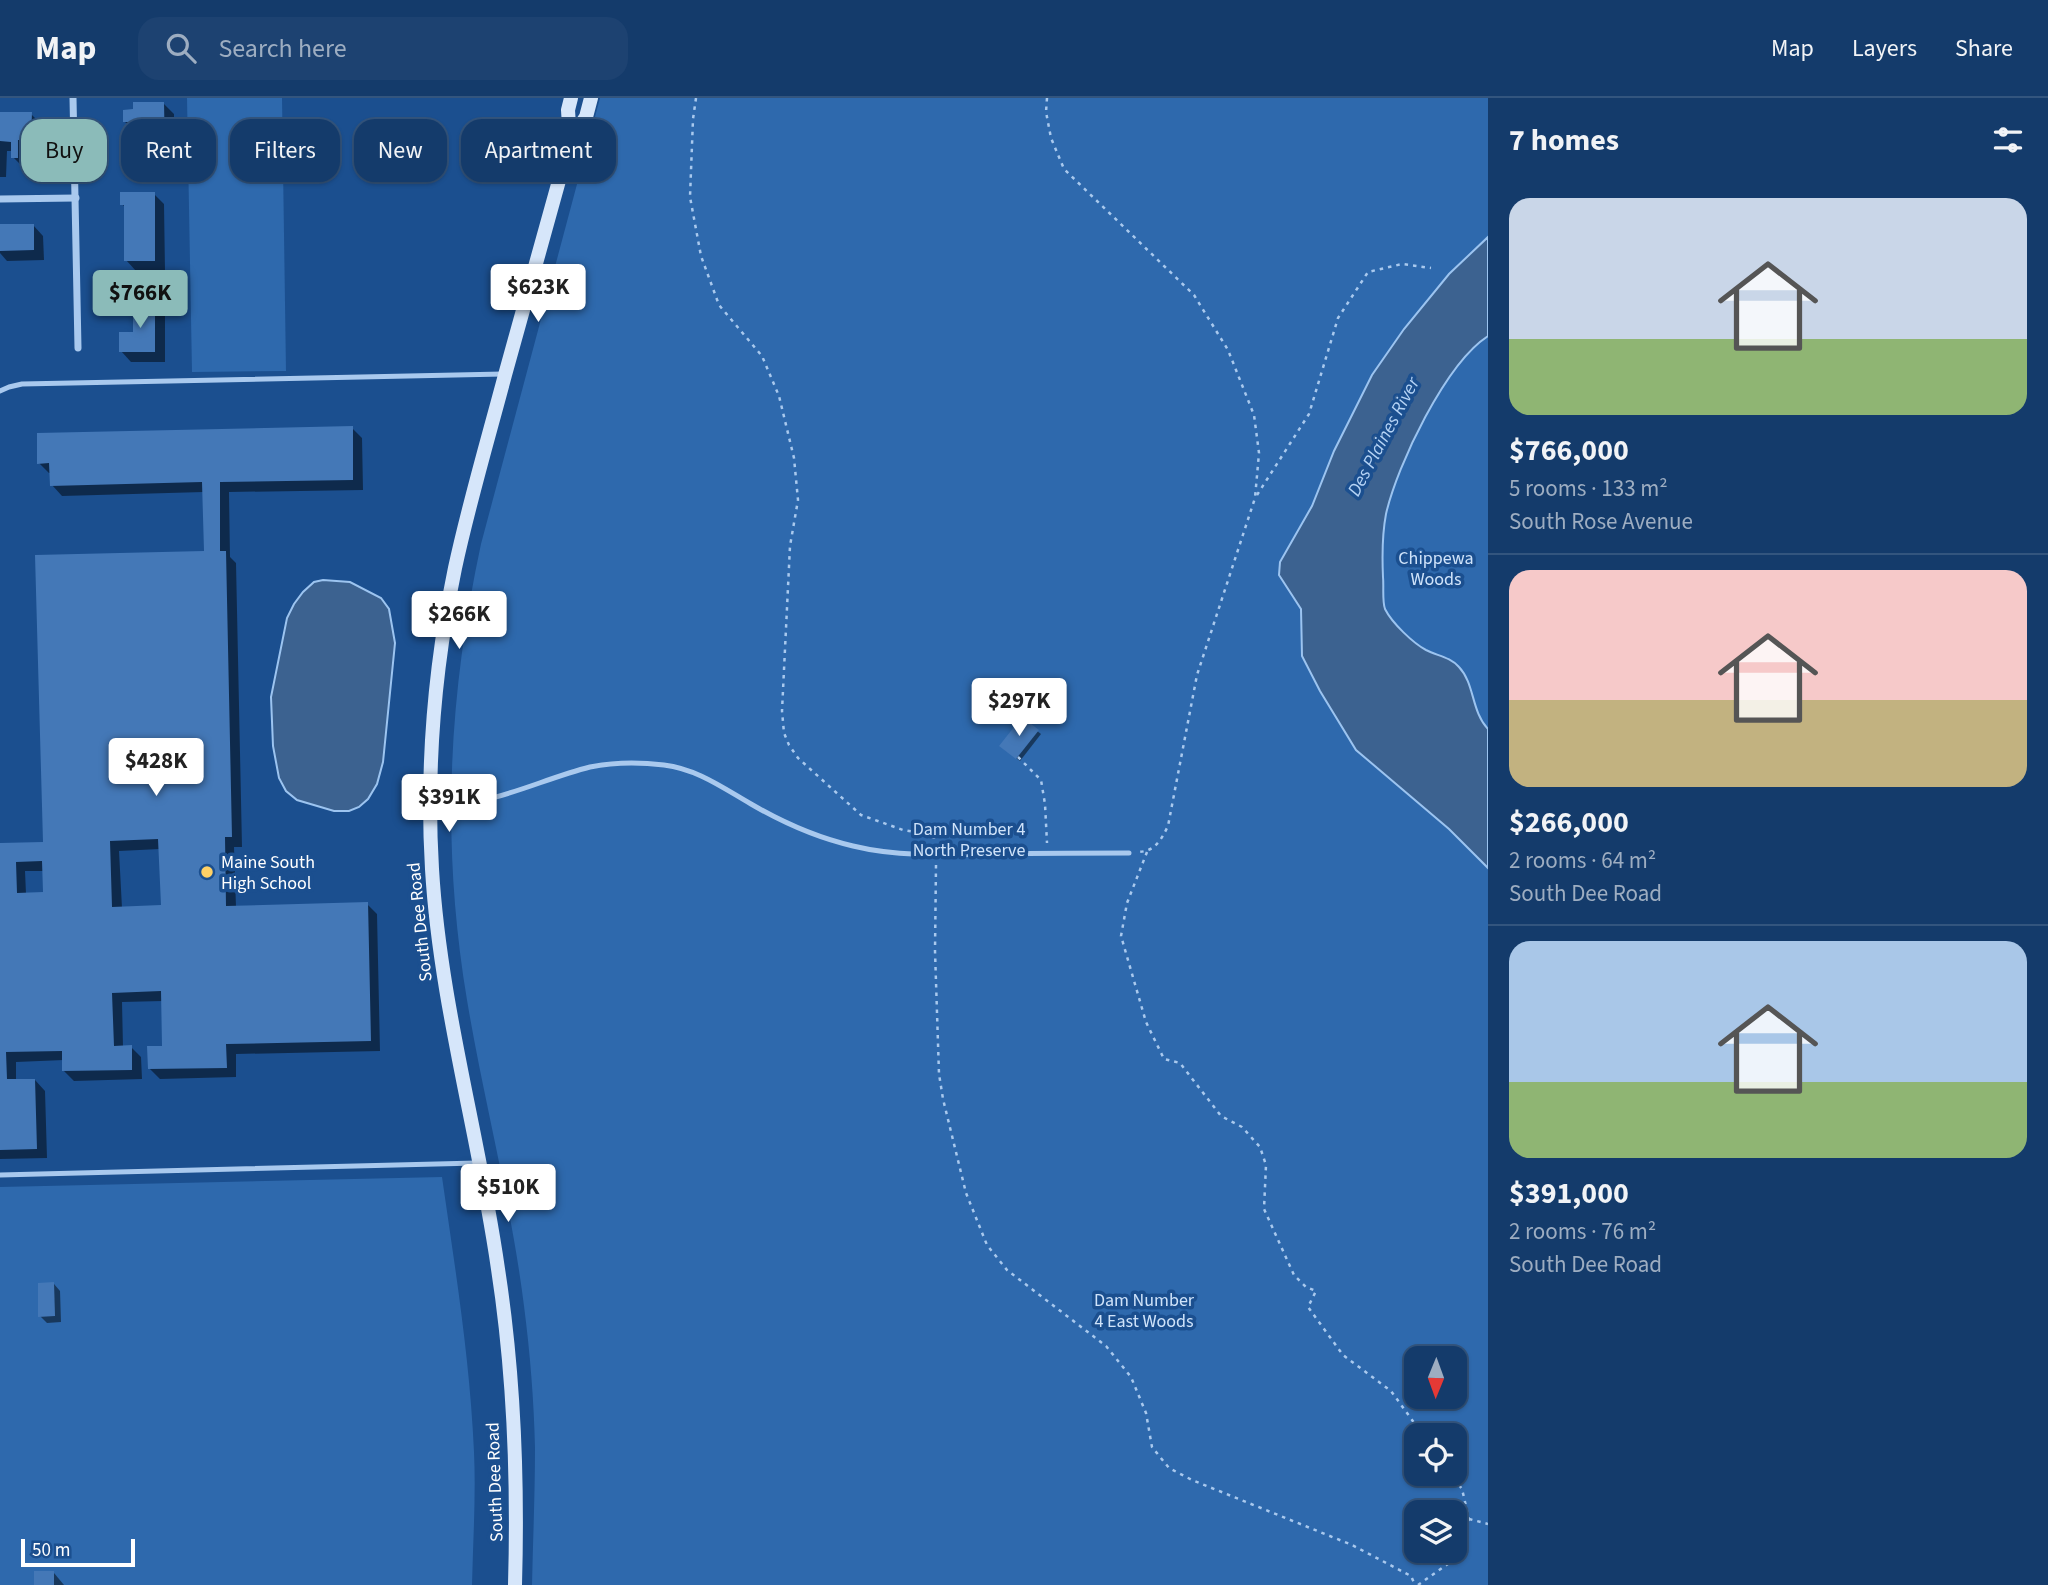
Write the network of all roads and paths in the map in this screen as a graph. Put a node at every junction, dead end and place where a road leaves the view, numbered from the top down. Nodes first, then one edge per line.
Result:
1 (73, 98) edge
2 (571, 98) edge
3 (591, 98) edge
4 (696, 98) edge
5 (1047, 98) edge
6 (569, 119) edge
7 (585, 119) edge
8 (559, 182) edge
9 (76, 198) junction
10 (0, 199) edge
11 (1431, 268) dead end
12 (78, 348) dead end
13 (506, 373) junction
14 (0, 391) edge
15 (1255, 498) junction
16 (1018, 757) dead end
17 (431, 802) junction
18 (935, 847) dead end
19 (1147, 852) junction
20 (1047, 853) junction
21 (1129, 853) joint
22 (936, 863) dead end
23 (480, 1163) junction
24 (0, 1175) edge
25 (1414, 1423) edge
26 (1460, 1486) edge
27 (1469, 1518) junction
28 (1488, 1524) edge
29 (515, 1585) edge
30 (1417, 1585) edge

1 - 9 street
2 - 6 main road, South Dee Road
3 - 7 main road, South Dee Road
4 - 18 path
5 - 15 path
8 - 13 main road, South Dee Road
9 - 10 street
9 - 12 street
11 - 15 path
13 - 14 lane
13 - 17 main road, South Dee Road
15 - 19 path
16 - 20 path
17 - 20 lane
17 - 23 main road, South Dee Road
19 - 21 path
19 - 25 path
20 - 21 lane
22 - 30 path
23 - 24 lane
23 - 29 main road, South Dee Road
26 - 27 path
27 - 28 path
27 - 30 path

